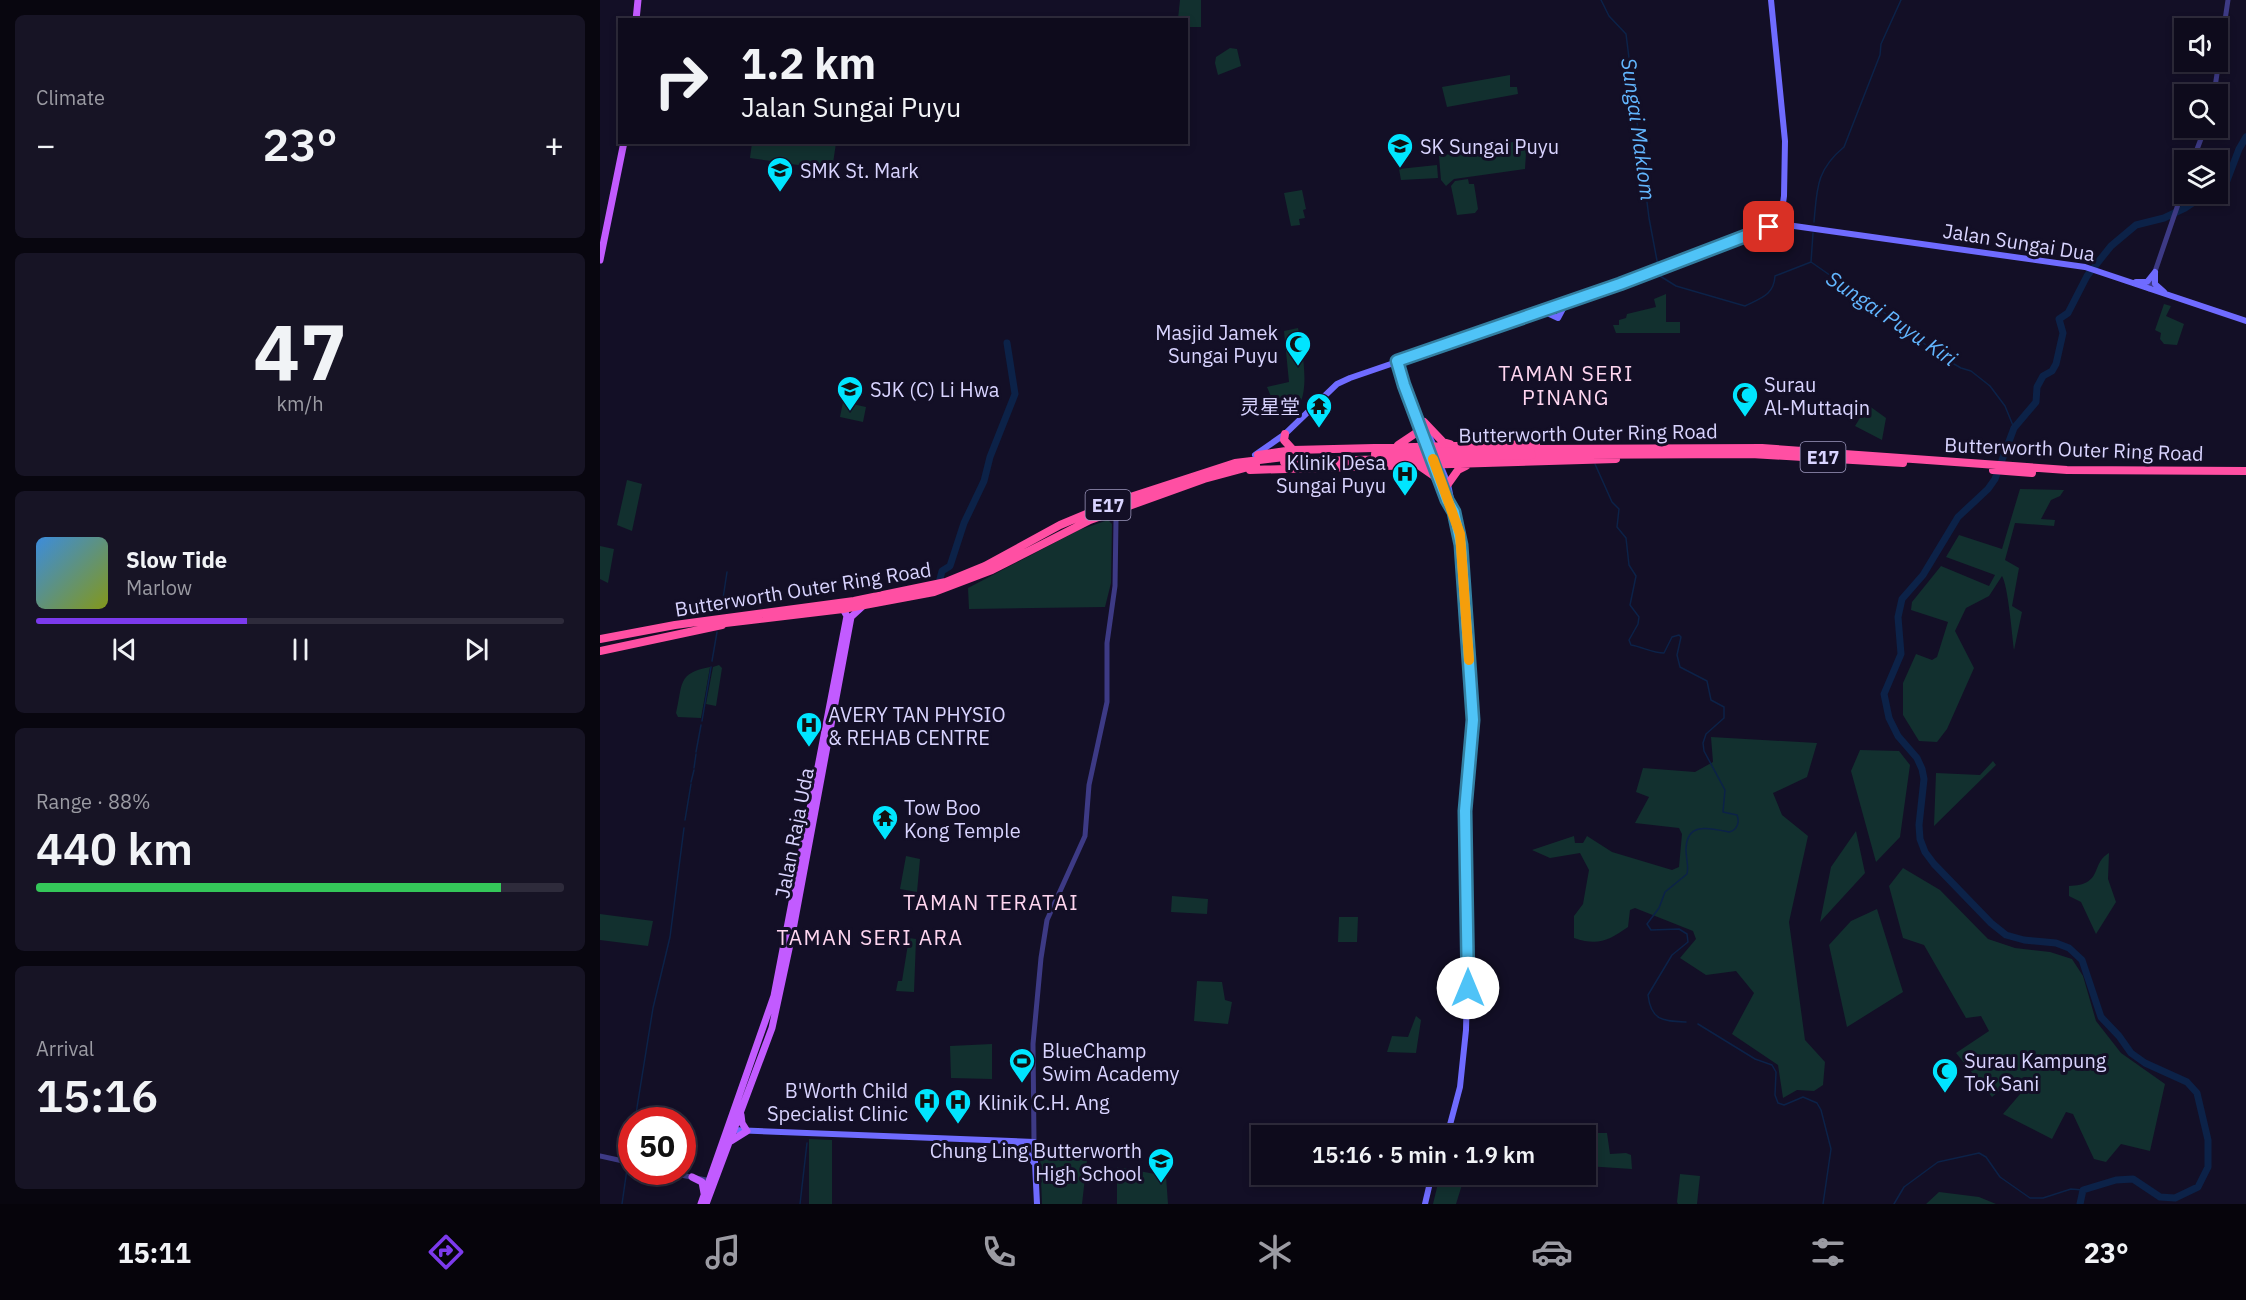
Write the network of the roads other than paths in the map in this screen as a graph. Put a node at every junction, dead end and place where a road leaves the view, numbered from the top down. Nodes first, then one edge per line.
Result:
1 (638, 0) edge
2 (1771, 0) edge
3 (2228, 0) edge
4 (636, 18) edge
5 (2215, 84) edge
6 (624, 144) edge
7 (2178, 204) edge
8 (1783, 211) junction
9 (1780, 224) junction
10 (1794, 224) junction
11 (1757, 231) junction
12 (600, 260) edge
13 (2155, 273) junction
14 (2127, 281) junction
15 (2149, 289) junction
16 (2168, 295) junction
17 (1566, 303) junction
18 (1543, 311) junction
19 (2246, 321) edge
20 (1401, 360) junction
21 (1387, 365) junction
22 (1401, 376) junction
23 (1421, 423) junction
24 (1285, 434) junction
25 (1461, 446) junction
26 (1394, 447) junction
27 (1406, 447) junction
28 (1431, 447) junction
29 (1293, 450) junction
30 (1675, 450) junction
31 (1255, 455) junction
32 (1284, 459) junction
33 (1240, 462) junction
34 (1473, 464) junction
35 (1412, 465) junction
36 (1438, 465) junction
37 (1462, 465) junction
38 (2246, 471) edge
39 (2068, 472) junction
40 (1219, 475) junction
41 (2246, 476) edge
42 (1446, 488) junction
43 (1128, 506) junction
44 (1110, 513) junction
45 (1116, 520) junction
46 (862, 606) junction
47 (843, 609) junction
48 (739, 622) junction
49 (600, 637) edge
50 (600, 644) edge
51 (600, 651) edge
52 (776, 998) junction
53 (741, 1114) junction
54 (1450, 1125) edge
55 (731, 1130) junction
56 (747, 1131) junction
57 (1013, 1141) junction
58 (1034, 1142) junction
59 (729, 1143) junction
60 (600, 1156) edge
61 (618, 1160) edge
62 (1036, 1166) junction
63 (696, 1178) edge
64 (696, 1179) edge
65 (713, 1181) junction
66 (1429, 1185) edge
67 (704, 1196) junction
68 (701, 1204) edge
69 (706, 1204) edge
70 (1037, 1204) edge
71 (1425, 1204) edge

1 - 4 main road
2 - 8 main road
3 - 5 street
6 - 12 main road
7 - 13 street
8 - 9 main road
8 - 10 main road
8 - 11 main road
9 - 10 main road, Jalan Sungai Dua
9 - 11 main road, Jalan Sungai Dua
10 - 14 main road, Jalan Sungai Dua
11 - 17 main road
13 - 14 main road
13 - 15 street
13 - 16 main road
14 - 15 main road, Jalan Sungai Dua
15 - 16 main road, Jalan Sungai Dua
16 - 19 main road, Jalan Sungai Dua
17 - 18 main road
17 - 18 main road
18 - 20 main road
20 - 21 main road
20 - 22 main road
21 - 22 main road
21 - 24 main road
22 - 23 main road
23 - 25 highway
23 - 26 highway
23 - 28 main road
24 - 29 highway
24 - 31 main road
25 - 28 highway
25 - 30 highway
25 - 37 highway
26 - 27 highway
26 - 29 highway
27 - 28 highway
27 - 35 highway
28 - 36 main road
29 - 31 highway
30 - 32 highway, Butterworth Outer Ring Road / E17, bridge
30 - 34 highway
30 - 39 highway, Butterworth Outer Ring Road / E17
31 - 33 highway
32 - 33 highway, Butterworth Outer Ring Road / E17
32 - 40 highway, Butterworth Outer Ring Road / E17
33 - 49 highway, Butterworth Outer Ring Road / E17
34 - 37 highway
34 - 42 highway
35 - 36 highway
35 - 40 highway
35 - 42 highway
36 - 37 highway
36 - 42 main road
38 - 39 highway, Butterworth Outer Ring Road / E17
39 - 41 highway, Butterworth Outer Ring Road / E17
40 - 43 highway, Butterworth Outer Ring Road / E17
42 - 54 main road
43 - 44 highway, Butterworth Outer Ring Road / E17
43 - 45 street
44 - 45 street
44 - 46 highway, Butterworth Outer Ring Road / E17
45 - 58 street
46 - 47 highway, Butterworth Outer Ring Road / E17
46 - 52 main road, Jalan Raja Uda
47 - 48 highway, Butterworth Outer Ring Road / E17
47 - 52 main road, Jalan Raja Uda
48 - 50 highway, Butterworth Outer Ring Road / E17
48 - 51 highway
52 - 53 main road, Jalan Raja Uda
52 - 55 main road, Jalan Raja Uda
53 - 55 main road, Jalan Raja Uda
53 - 56 main road
55 - 56 main road
55 - 59 main road, Jalan Raja Uda
55 - 65 main road, Jalan Raja Uda
56 - 57 main road
56 - 59 main road
57 - 58 main road
57 - 62 main road
58 - 62 main road
59 - 65 main road, Jalan Raja Uda
60 - 61 street
62 - 70 main road
63 - 65 street
64 - 67 main road
65 - 67 main road, Jalan Raja Uda
65 - 69 main road, Jalan Raja Uda
66 - 71 main road
67 - 68 main road, Jalan Raja Uda

